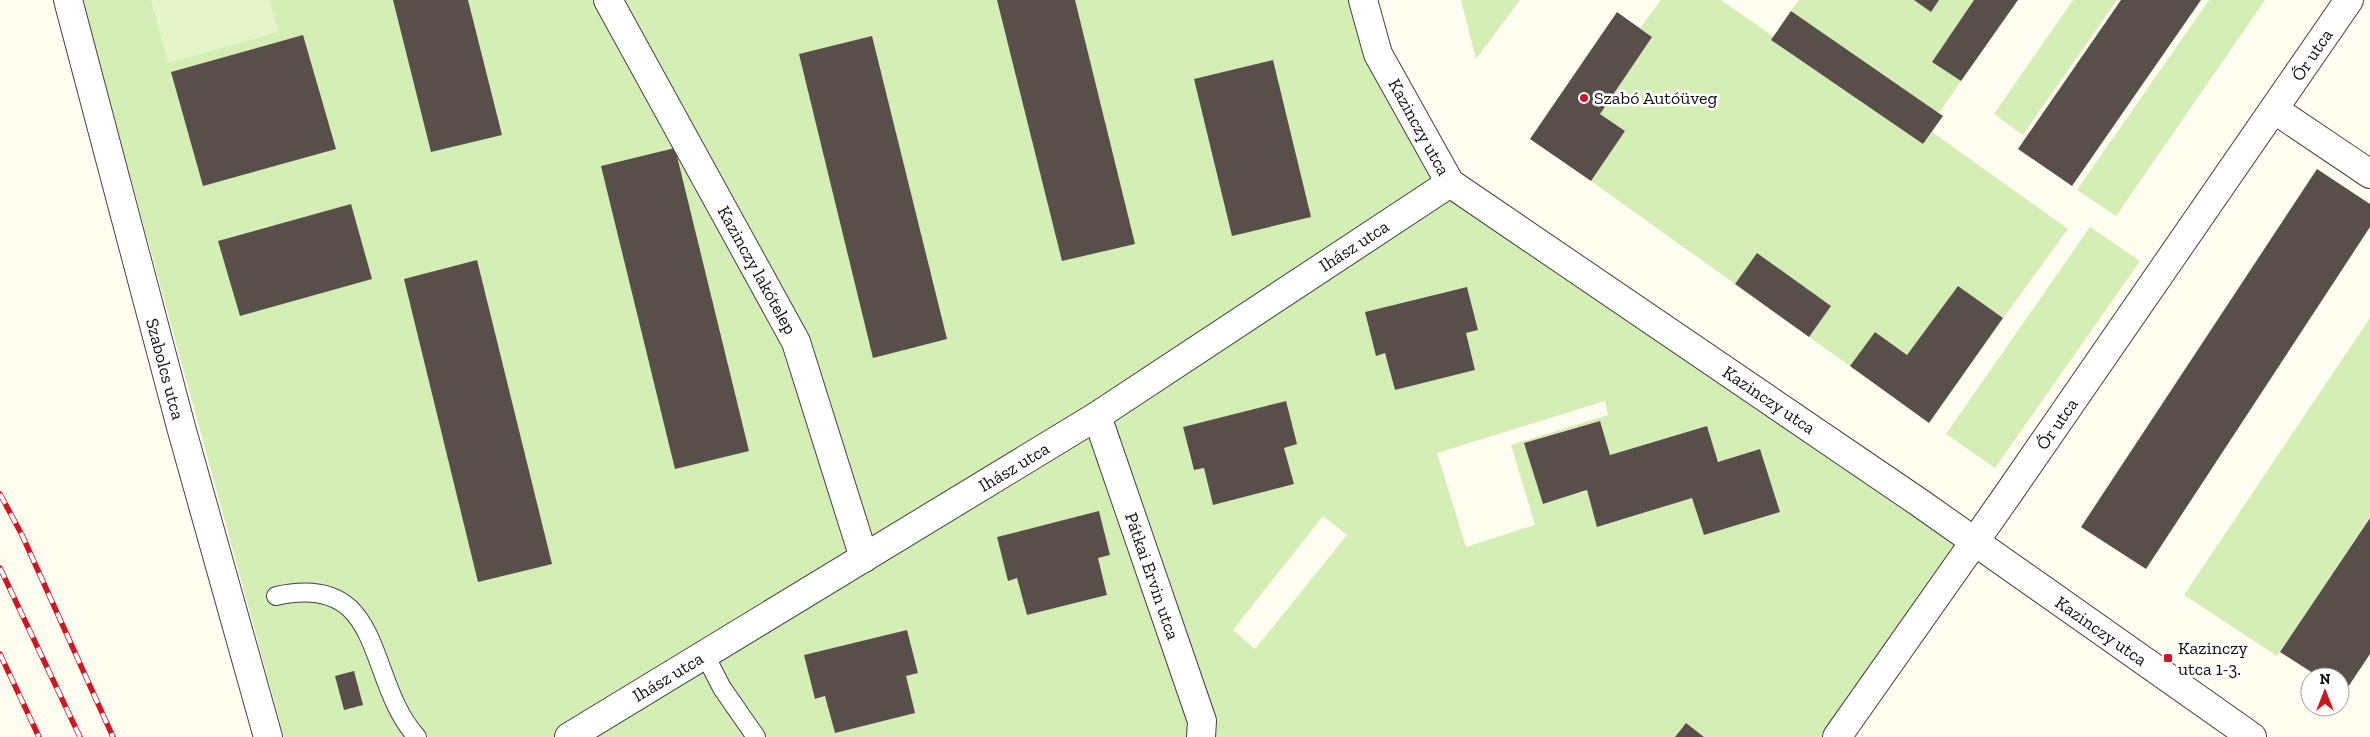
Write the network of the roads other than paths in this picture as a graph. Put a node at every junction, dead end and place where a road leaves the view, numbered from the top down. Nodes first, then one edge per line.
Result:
1 (68, 0) edge
2 (608, 0) edge
3 (1363, 0) edge
4 (2349, 0) edge
5 (2274, 110) junction
6 (2370, 174) edge
7 (1450, 183) junction
8 (1098, 416) junction
9 (1974, 541) junction
10 (864, 558) junction
11 (276, 596) dead end
12 (705, 655) junction
13 (268, 737) edge
14 (417, 737) edge
15 (569, 737) edge
16 (756, 737) edge
17 (1201, 737) edge
18 (1837, 737) edge
19 (2252, 737) edge

1 - 13 street, Szabolcs utca
2 - 10 street, Kazinczy lakótelep
3 - 7 street, Kazinczy utca
4 - 5 street, Őr utca
5 - 6 street
5 - 9 street, Őr utca
7 - 8 street, Ihász utca
7 - 9 street, Kazinczy utca
8 - 10 street, Ihász utca
8 - 17 street, Pátkai Ervin utca
9 - 18 street, Őr utca
9 - 19 street, Kazinczy utca
10 - 12 street, Ihász utca
11 - 14 lane
12 - 15 street, Ihász utca
12 - 16 lane

